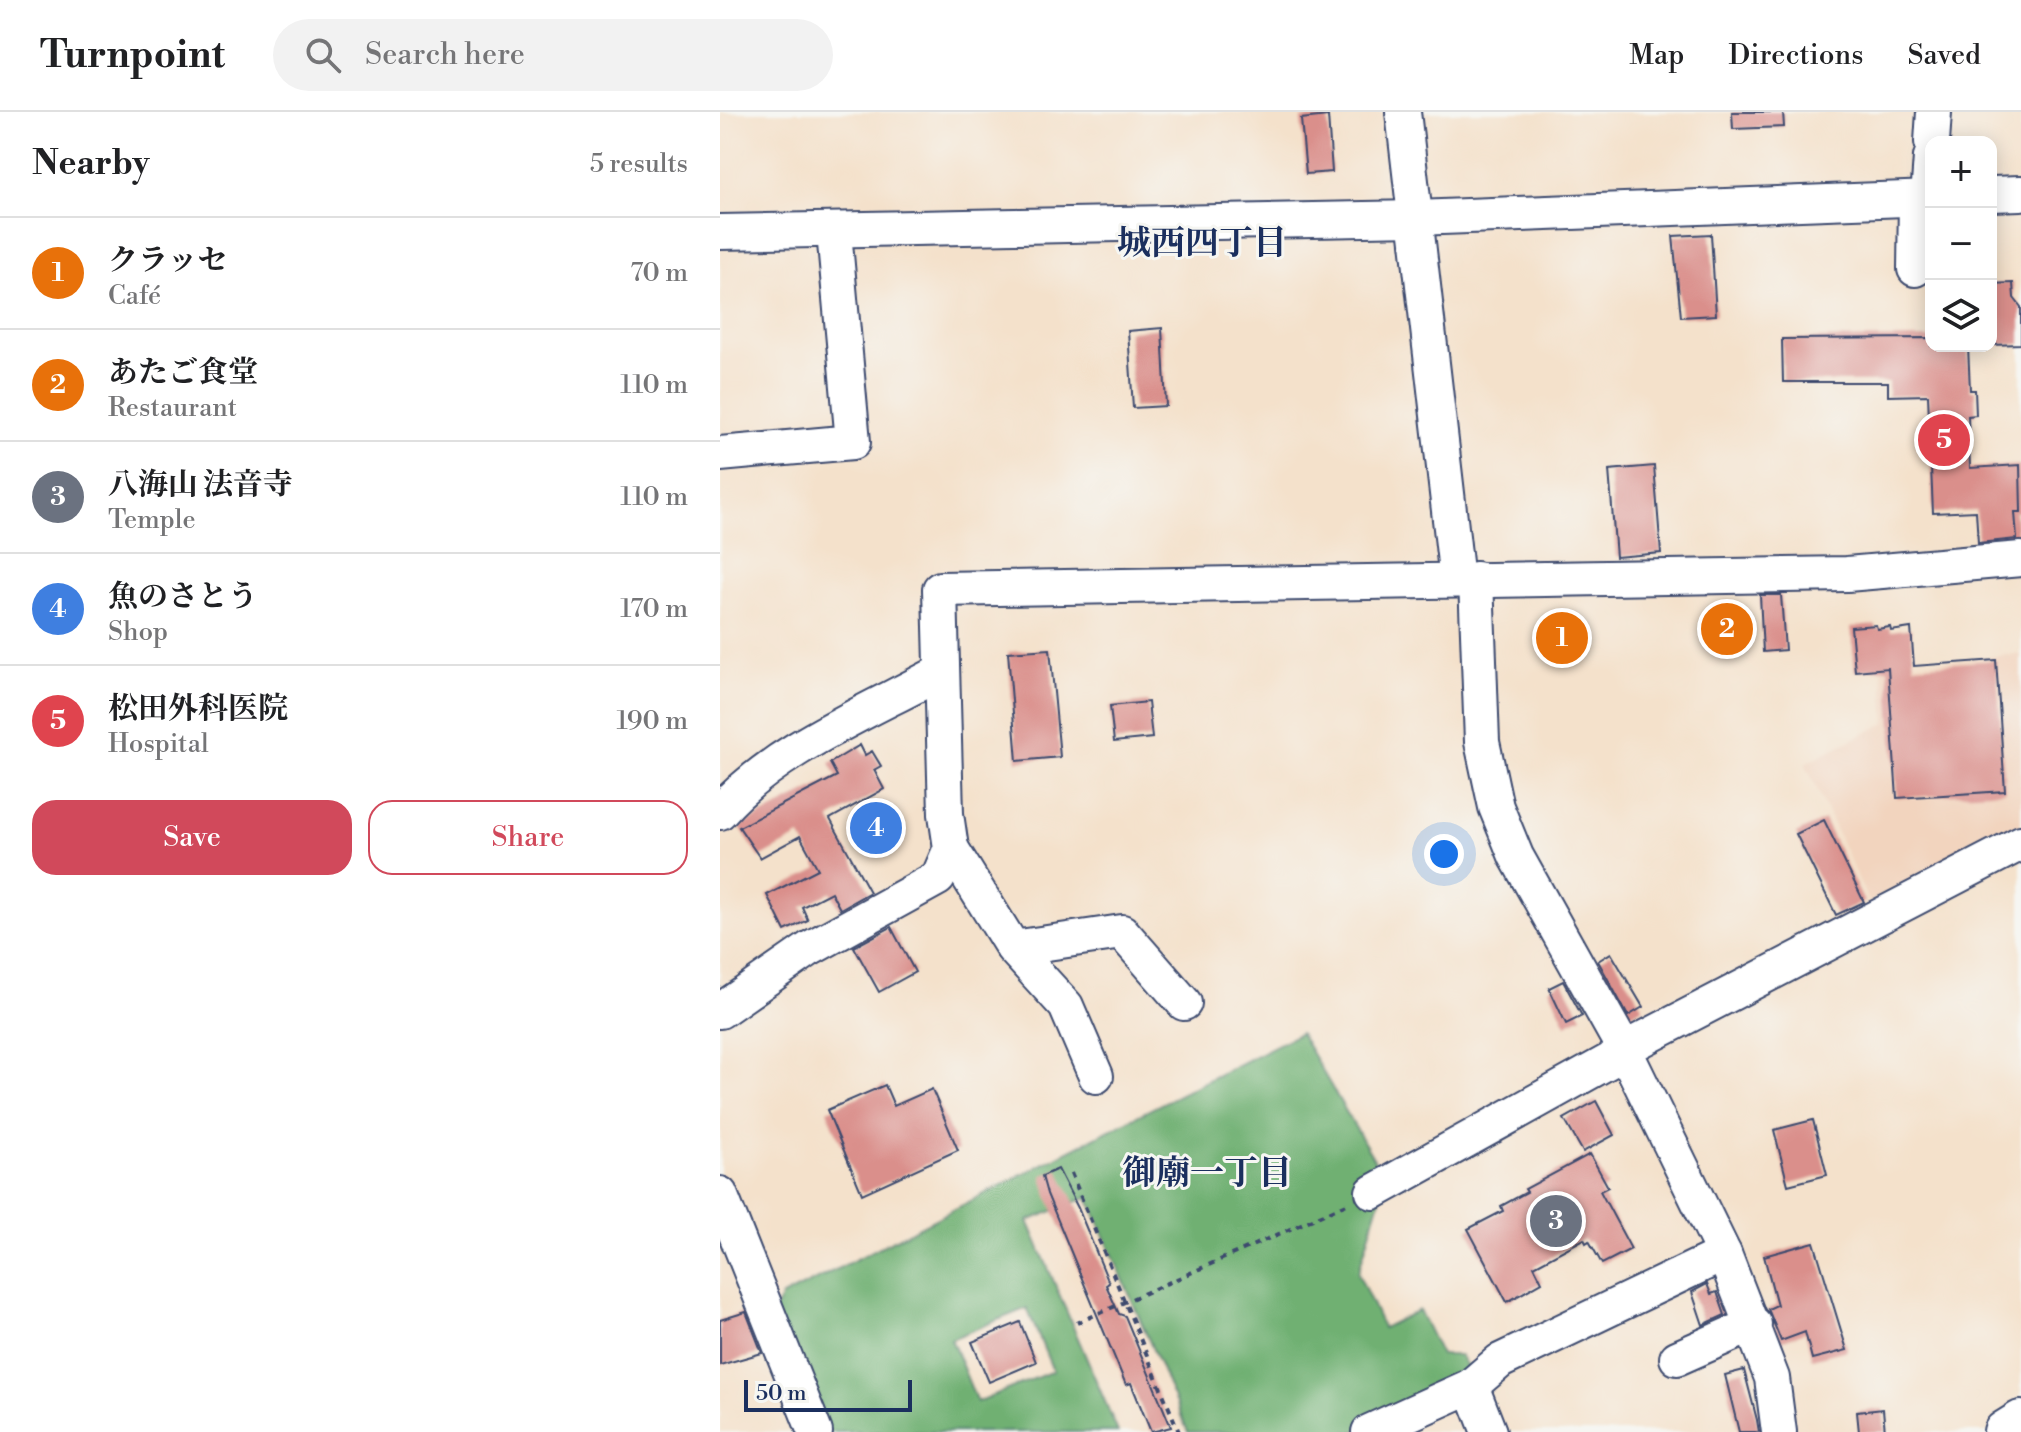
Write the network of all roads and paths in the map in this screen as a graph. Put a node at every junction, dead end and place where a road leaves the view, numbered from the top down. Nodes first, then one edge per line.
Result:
1 (1403, 112) edge
2 (1934, 112) edge
3 (1932, 136) edge
4 (2021, 193) edge
5 (1997, 194) edge
6 (1925, 198) edge
7 (1416, 218) junction
8 (720, 232) edge
9 (834, 232) junction
10 (1915, 269) dead end
11 (720, 454) edge
12 (2021, 559) edge
13 (1466, 579) junction
14 (941, 672) junction
15 (720, 812) edge
16 (2021, 843) edge
17 (951, 848) junction
18 (1013, 948) junction
19 (1184, 1003) dead end
20 (720, 1011) edge
21 (1624, 1049) junction
22 (1096, 1076) dead end
23 (1071, 1173) dead end
24 (1373, 1192) joint
25 (720, 1194) edge
26 (1724, 1254) junction
27 (1126, 1303) junction
28 (1077, 1323) dead end
29 (1754, 1324) junction
30 (1677, 1358) dead end
31 (1471, 1386) junction
32 (2021, 1422) edge
33 (815, 1432) edge
34 (1179, 1432) edge
35 (1369, 1432) edge
36 (1489, 1432) edge
37 (1779, 1432) edge
38 (2005, 1432) edge

1 - 7 street
2 - 3 street
4 - 5 street
6 - 7 street
6 - 10 street
7 - 9 street
7 - 13 street
8 - 9 street
9 - 11 street
12 - 13 street
13 - 14 street
13 - 21 street
14 - 15 street
14 - 17 street
16 - 21 street
17 - 18 street
17 - 20 street
18 - 19 street
18 - 22 street
21 - 24 street
21 - 26 street
23 - 27 path
24 - 27 path
25 - 33 street
26 - 29 street
26 - 31 street
27 - 28 path
27 - 34 path
29 - 30 street
29 - 37 street
31 - 35 street
31 - 36 street
32 - 38 main road

